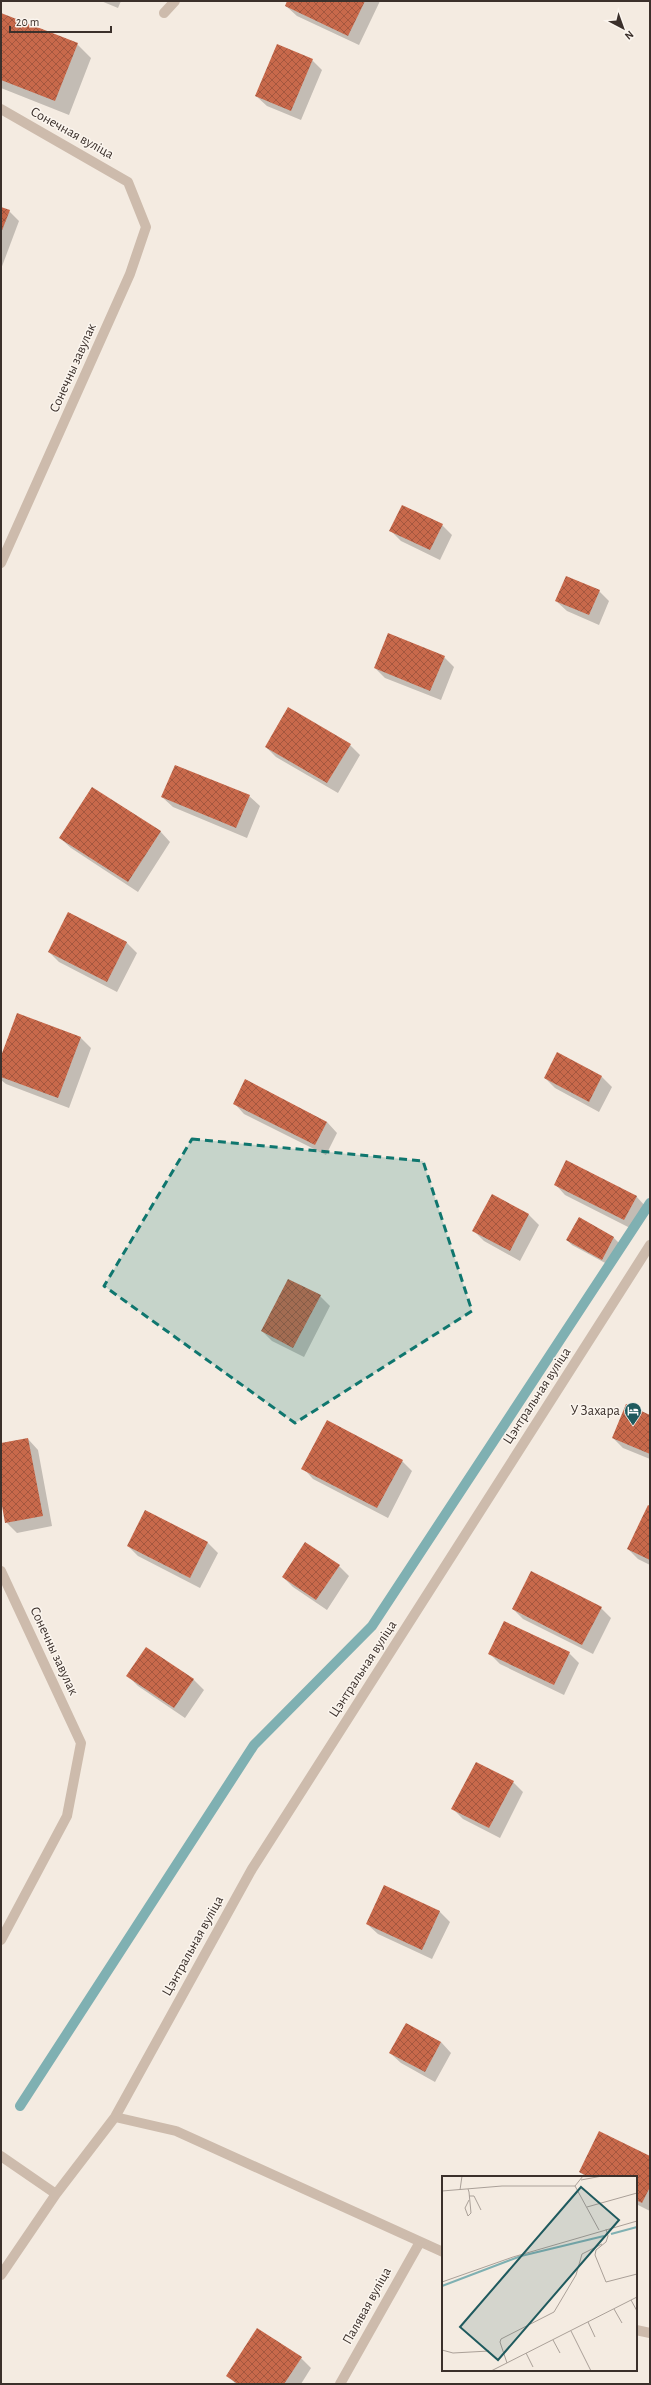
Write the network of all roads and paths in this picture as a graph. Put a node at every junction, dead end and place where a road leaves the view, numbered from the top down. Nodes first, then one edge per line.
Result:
1 (175, 1) edge
2 (164, 12) dead end
3 (1, 110) edge
4 (128, 182) joint
5 (1, 562) edge
6 (650, 1245) edge
7 (1, 1571) edge
8 (1, 1940) edge
9 (114, 2117) junction
10 (1, 2156) edge
11 (56, 2194) junction
12 (420, 2242) junction
13 (442, 2252) edge
14 (1, 2275) edge
15 (637, 2330) edge
16 (650, 2334) edge
17 (340, 2384) edge

1 - 2 street
3 - 4 street, Сонечная вуліца
4 - 5 street, Сонечны завулак
6 - 9 street, Цэнтральная вуліца
7 - 8 street, Сонечны завулак
9 - 11 street, Цэнтральная вуліца
9 - 12 street
10 - 11 street
11 - 14 street, Цэнтральная вуліца
12 - 13 street
12 - 17 street, Палявая вуліца
15 - 16 street

